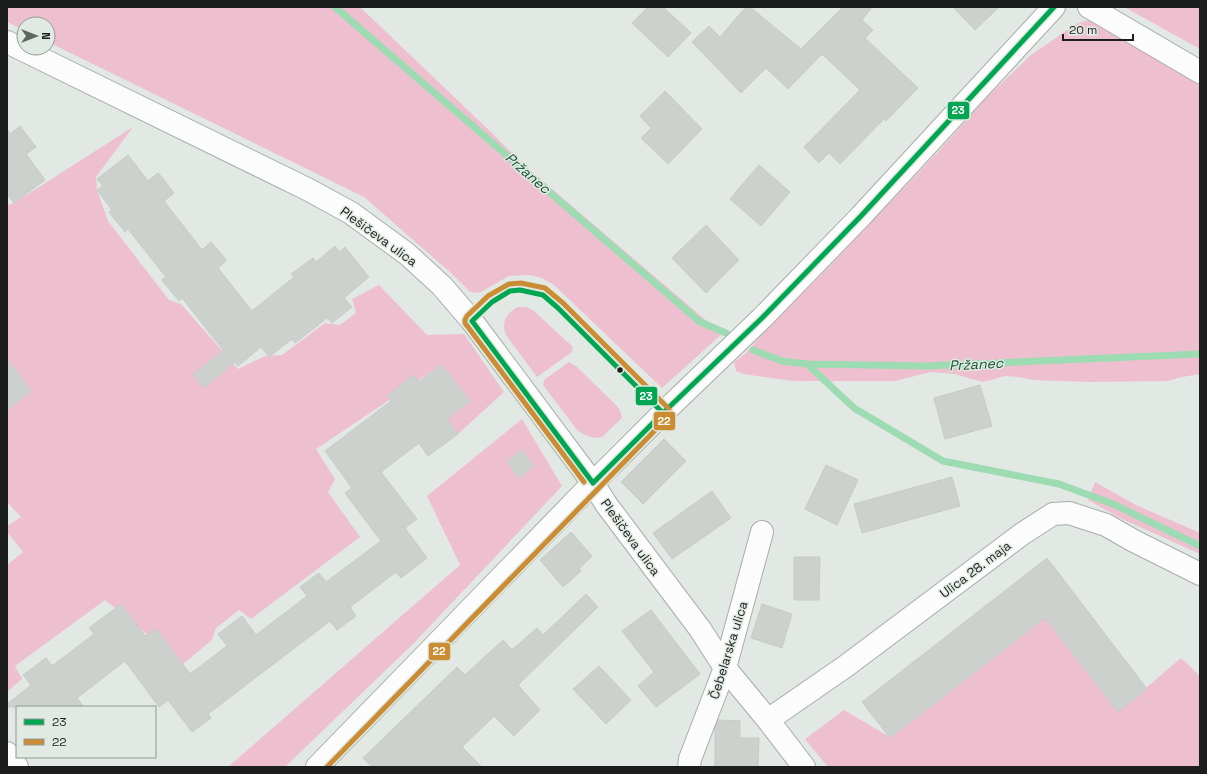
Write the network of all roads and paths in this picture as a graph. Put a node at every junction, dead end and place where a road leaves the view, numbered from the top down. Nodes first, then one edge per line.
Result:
1 (1054, 7) edge
2 (1089, 7) edge
3 (7, 42) edge
4 (1200, 72) edge
5 (593, 484) junction
6 (762, 532) dead end
7 (1200, 574) edge
8 (725, 668) junction
9 (768, 720) junction
10 (7, 753) edge
11 (17, 767) edge
12 (317, 767) edge
13 (689, 767) edge
14 (804, 767) edge

1 - 5 street
2 - 4 street
3 - 5 street, Plešičeva ulica
5 - 8 street, Plešičeva ulica
5 - 12 street
6 - 8 street, Čebelarska ulica
7 - 9 street, Ulica 28. maja
8 - 9 street, Plešičeva ulica
8 - 13 street, Čebelarska ulica
9 - 14 street, Plešičeva ulica
10 - 11 street

